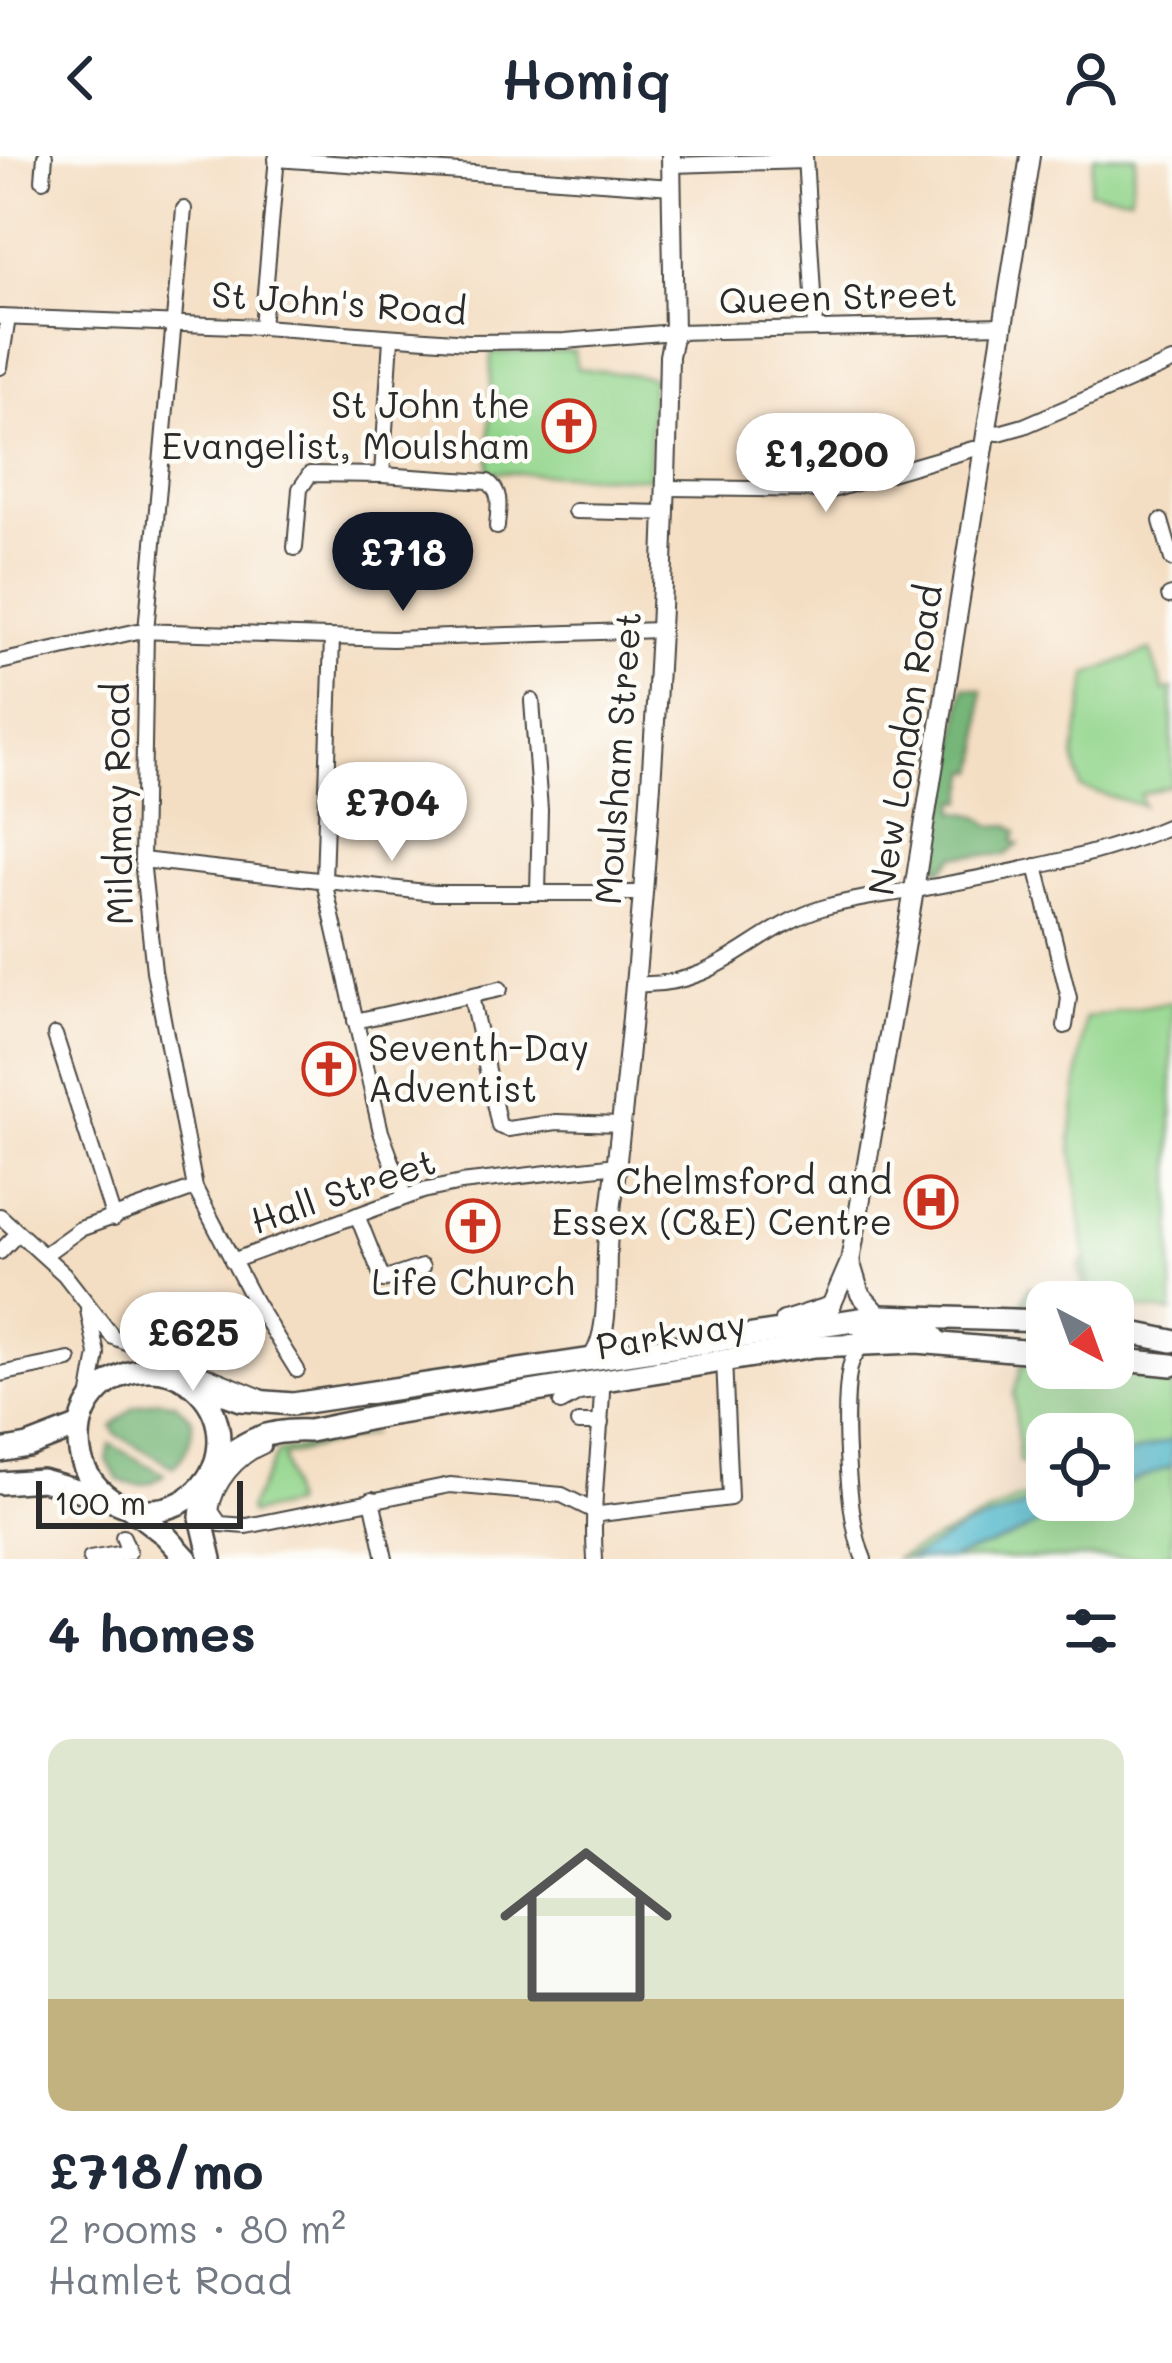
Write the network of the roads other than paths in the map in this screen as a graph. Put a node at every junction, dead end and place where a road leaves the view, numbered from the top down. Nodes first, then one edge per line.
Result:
1 (45, 156) edge
2 (1030, 156) edge
3 (276, 157) edge
4 (805, 159) edge
5 (671, 160) edge
6 (43, 180) dead end
7 (673, 187) junction
8 (184, 209) dead end
9 (4, 317) edge
10 (177, 323) junction
11 (1004, 325) junction
12 (262, 327) junction
13 (815, 328) junction
14 (674, 332) junction
15 (391, 339) junction
16 (1172, 362) edge
17 (0, 367) edge
18 (986, 441) junction
19 (382, 475) junction
20 (667, 488) junction
21 (575, 512) dead end
22 (666, 513) junction
23 (1161, 521) dead end
24 (497, 527) dead end
25 (295, 548) dead end
26 (1172, 559) edge
27 (659, 630) junction
28 (146, 631) junction
29 (332, 638) junction
30 (0, 662) edge
31 (532, 701) dead end
32 (1172, 825) edge
33 (142, 860) junction
34 (1036, 866) junction
35 (324, 881) junction
36 (914, 890) junction
37 (538, 892) junction
38 (641, 893) junction
39 (637, 984) junction
40 (500, 989) dead end
41 (471, 996) junction
42 (355, 1021) junction
43 (1065, 1025) dead end
44 (56, 1034) dead end
45 (621, 1124) junction
46 (617, 1165) junction
47 (195, 1188) junction
48 (405, 1197) junction
49 (356, 1215) junction
50 (0, 1216) edge
51 (114, 1219) junction
52 (18, 1233) junction
53 (0, 1252) edge
54 (44, 1255) junction
55 (232, 1261) junction
56 (422, 1267) dead end
57 (851, 1292) junction
58 (84, 1298) junction
59 (254, 1301) junction
60 (880, 1316) junction
61 (848, 1320) junction
62 (1026, 1320) edge
63 (174, 1331) dead end
64 (1134, 1333) edge
65 (1172, 1341) edge
66 (704, 1342) junction
67 (864, 1342) junction
68 (940, 1343) junction
69 (1026, 1350) edge
70 (724, 1359) junction
71 (69, 1360) dead end
72 (590, 1360) junction
73 (1134, 1361) edge
74 (1172, 1365) edge
75 (297, 1370) dead end
76 (0, 1374) edge
77 (184, 1379) junction
78 (561, 1403) dead end
79 (282, 1405) junction
80 (84, 1415) junction
81 (578, 1423) dead end
82 (601, 1423) junction
83 (309, 1431) junction
84 (0, 1450) edge
85 (209, 1474) junction
86 (0, 1483) edge
87 (372, 1499) junction
88 (121, 1504) junction
89 (591, 1510) junction
90 (123, 1537) dead end
91 (90, 1559) edge
92 (187, 1559) edge
93 (211, 1559) edge
94 (385, 1559) edge
95 (595, 1559) edge
96 (864, 1559) edge

1 - 6 street
2 - 11 main road, New London Road
3 - 7 street
3 - 12 street
4 - 5 street
4 - 13 street
5 - 7 main road, Moulsham Street
7 - 14 main road, Moulsham Street
8 - 10 street, Mildmay Road
9 - 10 street, St John's Road
9 - 17 street
10 - 12 street, St John's Road
10 - 28 street, Mildmay Road
11 - 13 street, Queen Street
11 - 18 main road, New London Road
12 - 15 street, St John's Road
13 - 14 street, Queen Street
14 - 15 street, St John's Road
14 - 20 main road, Moulsham Street
15 - 19 street
16 - 18 street
18 - 20 street
18 - 36 main road, New London Road
19 - 24 street
19 - 25 street
20 - 22 main road, Moulsham Street
21 - 22 street
22 - 27 main road, Moulsham Street
23 - 26 street
27 - 29 street
27 - 38 main road, Moulsham Street
28 - 29 street
28 - 30 street
28 - 33 street, Mildmay Road
29 - 35 street
31 - 37 street
32 - 34 street
33 - 35 street
33 - 47 street, Mildmay Road
34 - 36 street
34 - 43 street
35 - 37 street
35 - 42 street
36 - 39 street
36 - 57 main road, New London Road
37 - 38 street
38 - 39 main road, Moulsham Street
39 - 45 main road, Moulsham Street
40 - 41 street
41 - 42 street
41 - 45 street
42 - 48 street
44 - 51 street
45 - 46 main road, Moulsham Street
46 - 48 street, Hall Street
46 - 72 main road, Moulsham Street
47 - 51 street
47 - 55 street, Mildmay Road
48 - 49 street, Hall Street
49 - 55 street, Hall Street
49 - 56 street
50 - 52 street
51 - 54 street
52 - 53 street
52 - 54 street
54 - 58 street
55 - 59 street, Mildmay Road
57 - 60 main road
57 - 61 main road, New London Road
57 - 66 main road, Parkway
58 - 79 street
58 - 80 street
59 - 63 street
59 - 75 street, Mildmay Road
60 - 61 main road, Parkway
60 - 62 main road, Parkway
61 - 66 main road, Parkway
61 - 68 main road
64 - 65 main road
66 - 72 main road, Parkway
67 - 68 main road, Parkway
67 - 70 main road, Parkway
67 - 96 street
68 - 69 main road, Parkway
70 - 83 main road, Parkway
70 - 89 street
71 - 76 street
72 - 79 main road, Parkway
73 - 74 main road
77 - 79 main road, Parkway
77 - 80 main road
77 - 85 main road
78 - 82 street
80 - 84 main road
80 - 88 main road
81 - 82 street
82 - 89 street
83 - 85 main road, Parkway
83 - 87 street, Parkway
85 - 88 main road
85 - 93 main road
86 - 88 main road
87 - 89 street
87 - 94 street
88 - 92 main road
89 - 95 street
90 - 91 street

